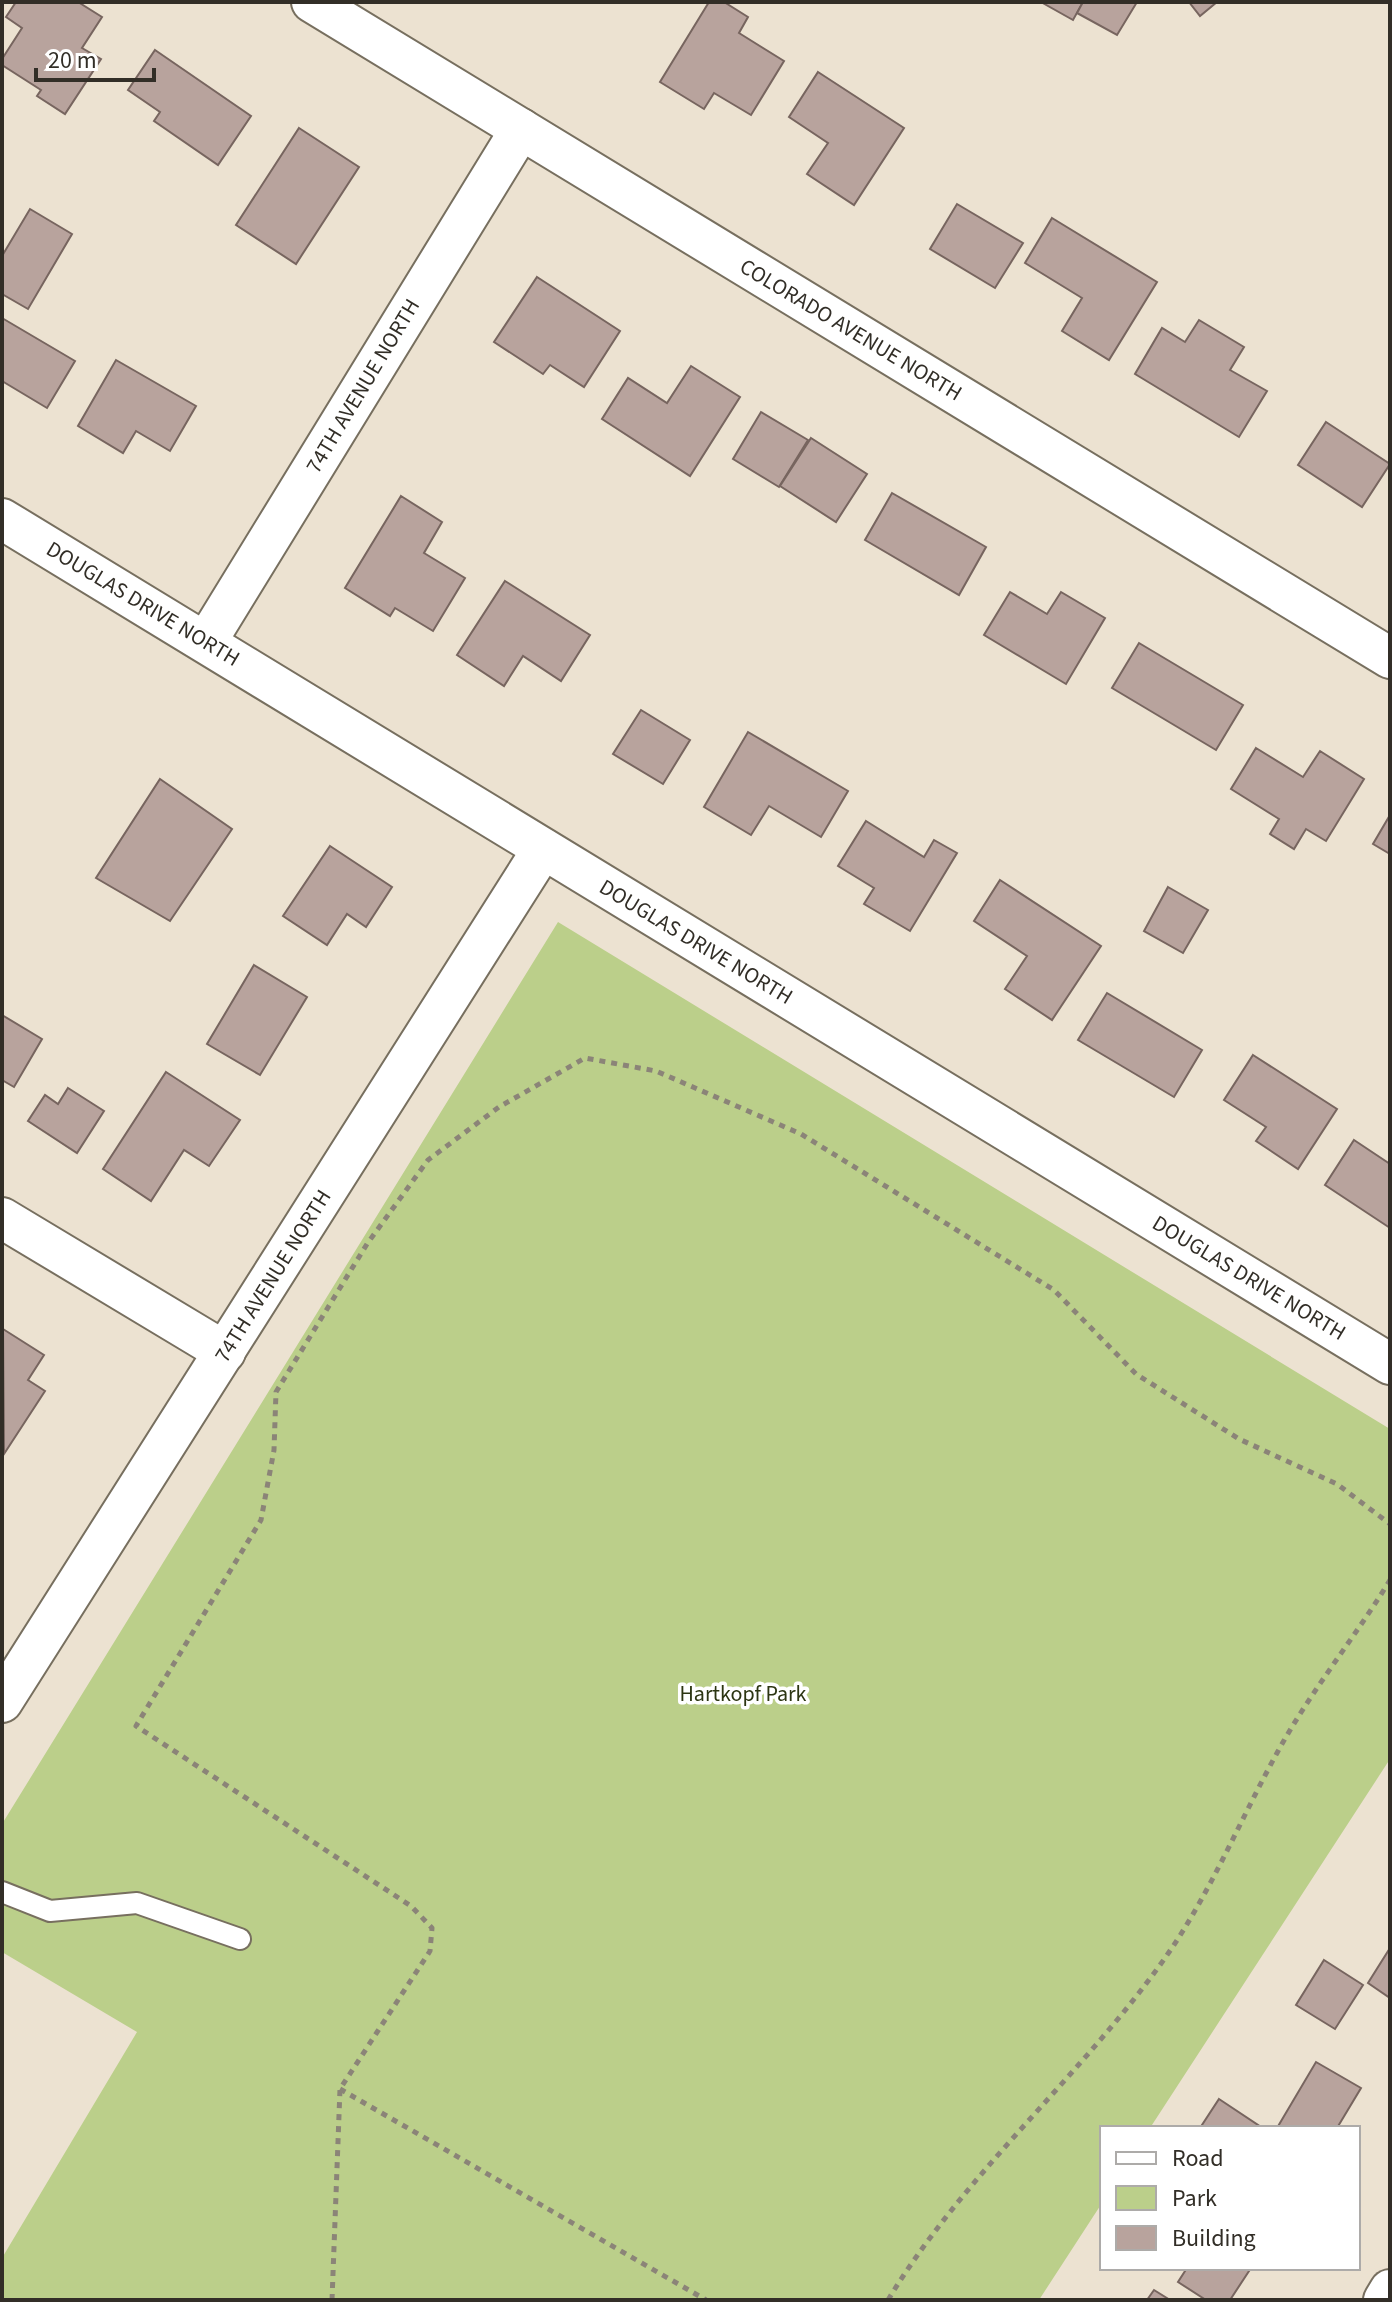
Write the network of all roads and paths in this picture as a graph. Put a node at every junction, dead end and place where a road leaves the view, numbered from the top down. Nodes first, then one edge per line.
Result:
1 (312, 2) edge
2 (521, 129) junction
3 (2, 519) edge
4 (206, 642) junction
5 (1390, 658) edge
6 (543, 849) junction
7 (2, 1218) edge
8 (225, 1352) junction
9 (1390, 1364) edge
10 (1390, 1524) edge
11 (1390, 1580) edge
12 (2, 1702) edge
13 (2, 1892) edge
14 (240, 1939) dead end
15 (340, 2089) junction
16 (1390, 2290) edge
17 (332, 2300) edge
18 (706, 2300) edge
19 (888, 2300) edge
20 (1384, 2300) edge

1 - 2 street, COLORADO AVENUE NORTH
2 - 4 street, 74TH AVENUE NORTH
2 - 5 street, COLORADO AVENUE NORTH
3 - 4 street, DOUGLAS DRIVE NORTH
4 - 6 street, DOUGLAS DRIVE NORTH
6 - 8 street, 74TH AVENUE NORTH
6 - 9 street, DOUGLAS DRIVE NORTH
7 - 8 street
8 - 12 street, 74TH AVENUE NORTH
10 - 15 path
11 - 19 path
13 - 14 lane
15 - 17 path
15 - 18 path
16 - 20 street

